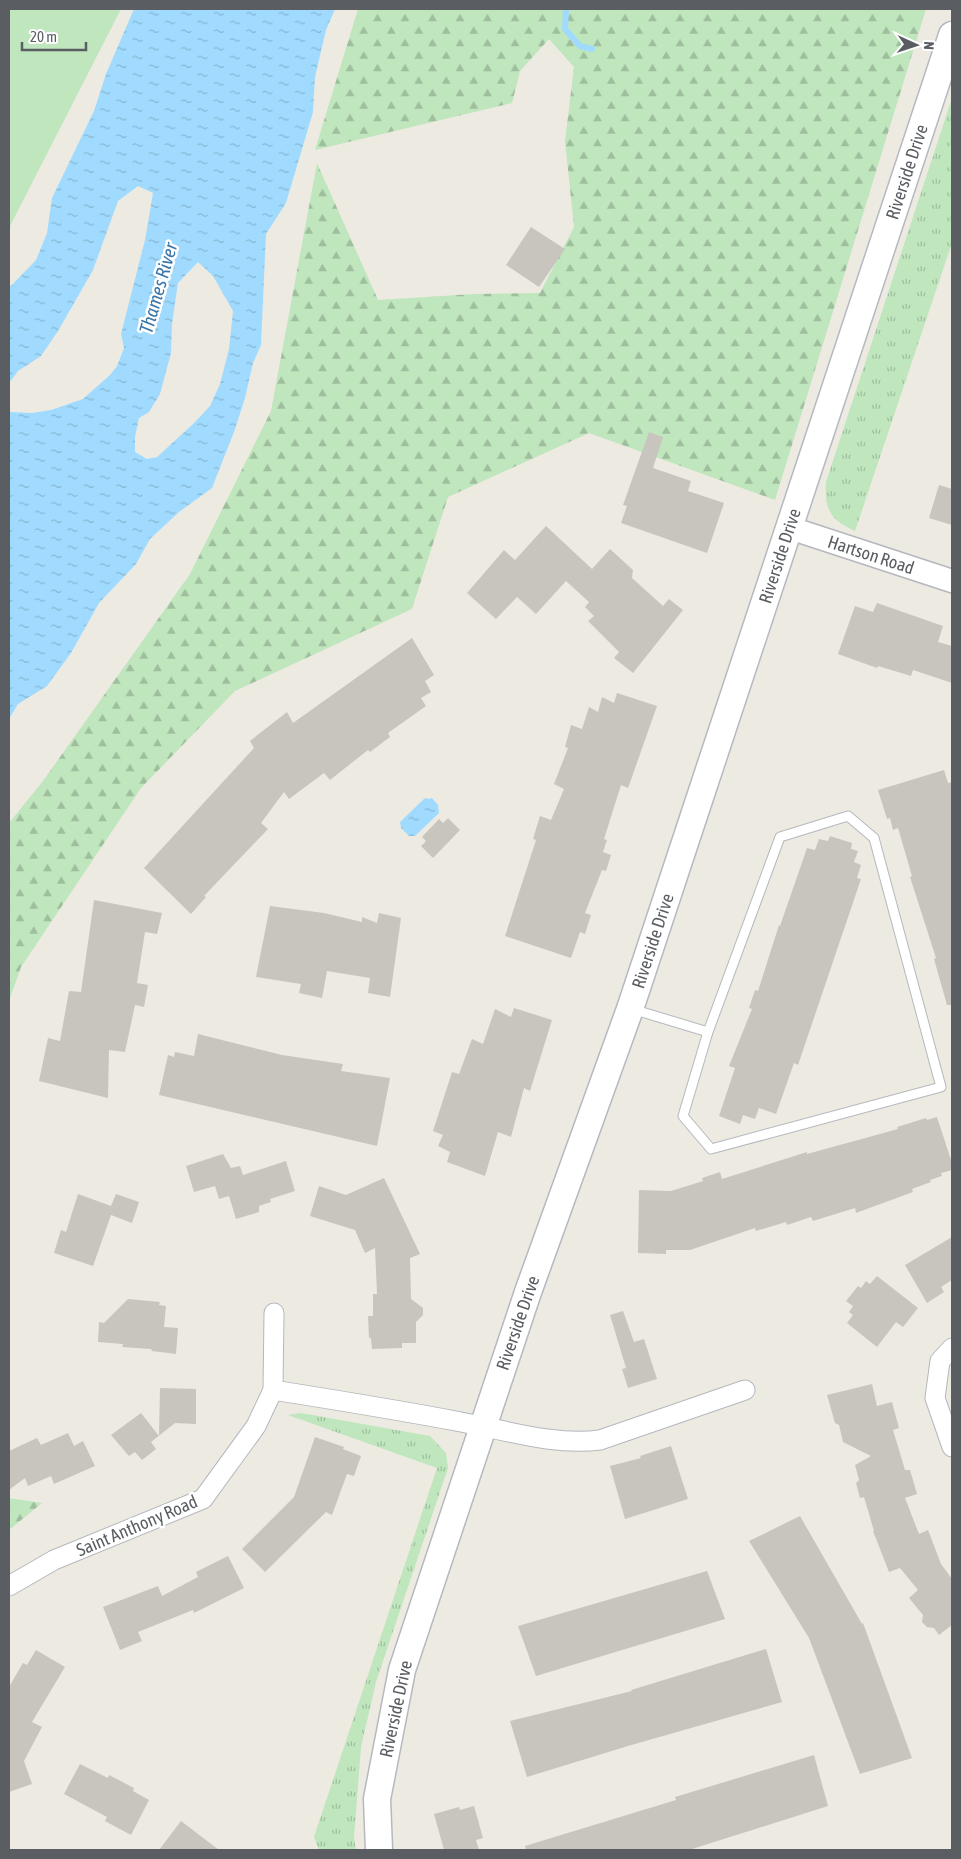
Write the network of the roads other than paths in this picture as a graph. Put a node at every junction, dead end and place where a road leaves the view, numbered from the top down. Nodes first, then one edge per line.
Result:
1 (952, 36) edge
2 (790, 528) junction
3 (952, 581) edge
4 (630, 1009) junction
5 (708, 1032) junction
6 (274, 1313) dead end
7 (952, 1348) edge
8 (273, 1390) junction
9 (745, 1390) dead end
10 (483, 1427) junction
11 (952, 1446) edge
12 (9, 1586) edge
13 (379, 1850) edge

1 - 2 main road, Riverside Drive
2 - 3 street, Hartson Road
2 - 4 main road, Riverside Drive
4 - 5 lane
4 - 10 main road, Riverside Drive
5 - 5 lane
6 - 8 street, Saint Anthony Road
7 - 11 street
8 - 10 street
8 - 12 street, Saint Anthony Road
9 - 10 street
10 - 13 main road, Riverside Drive

